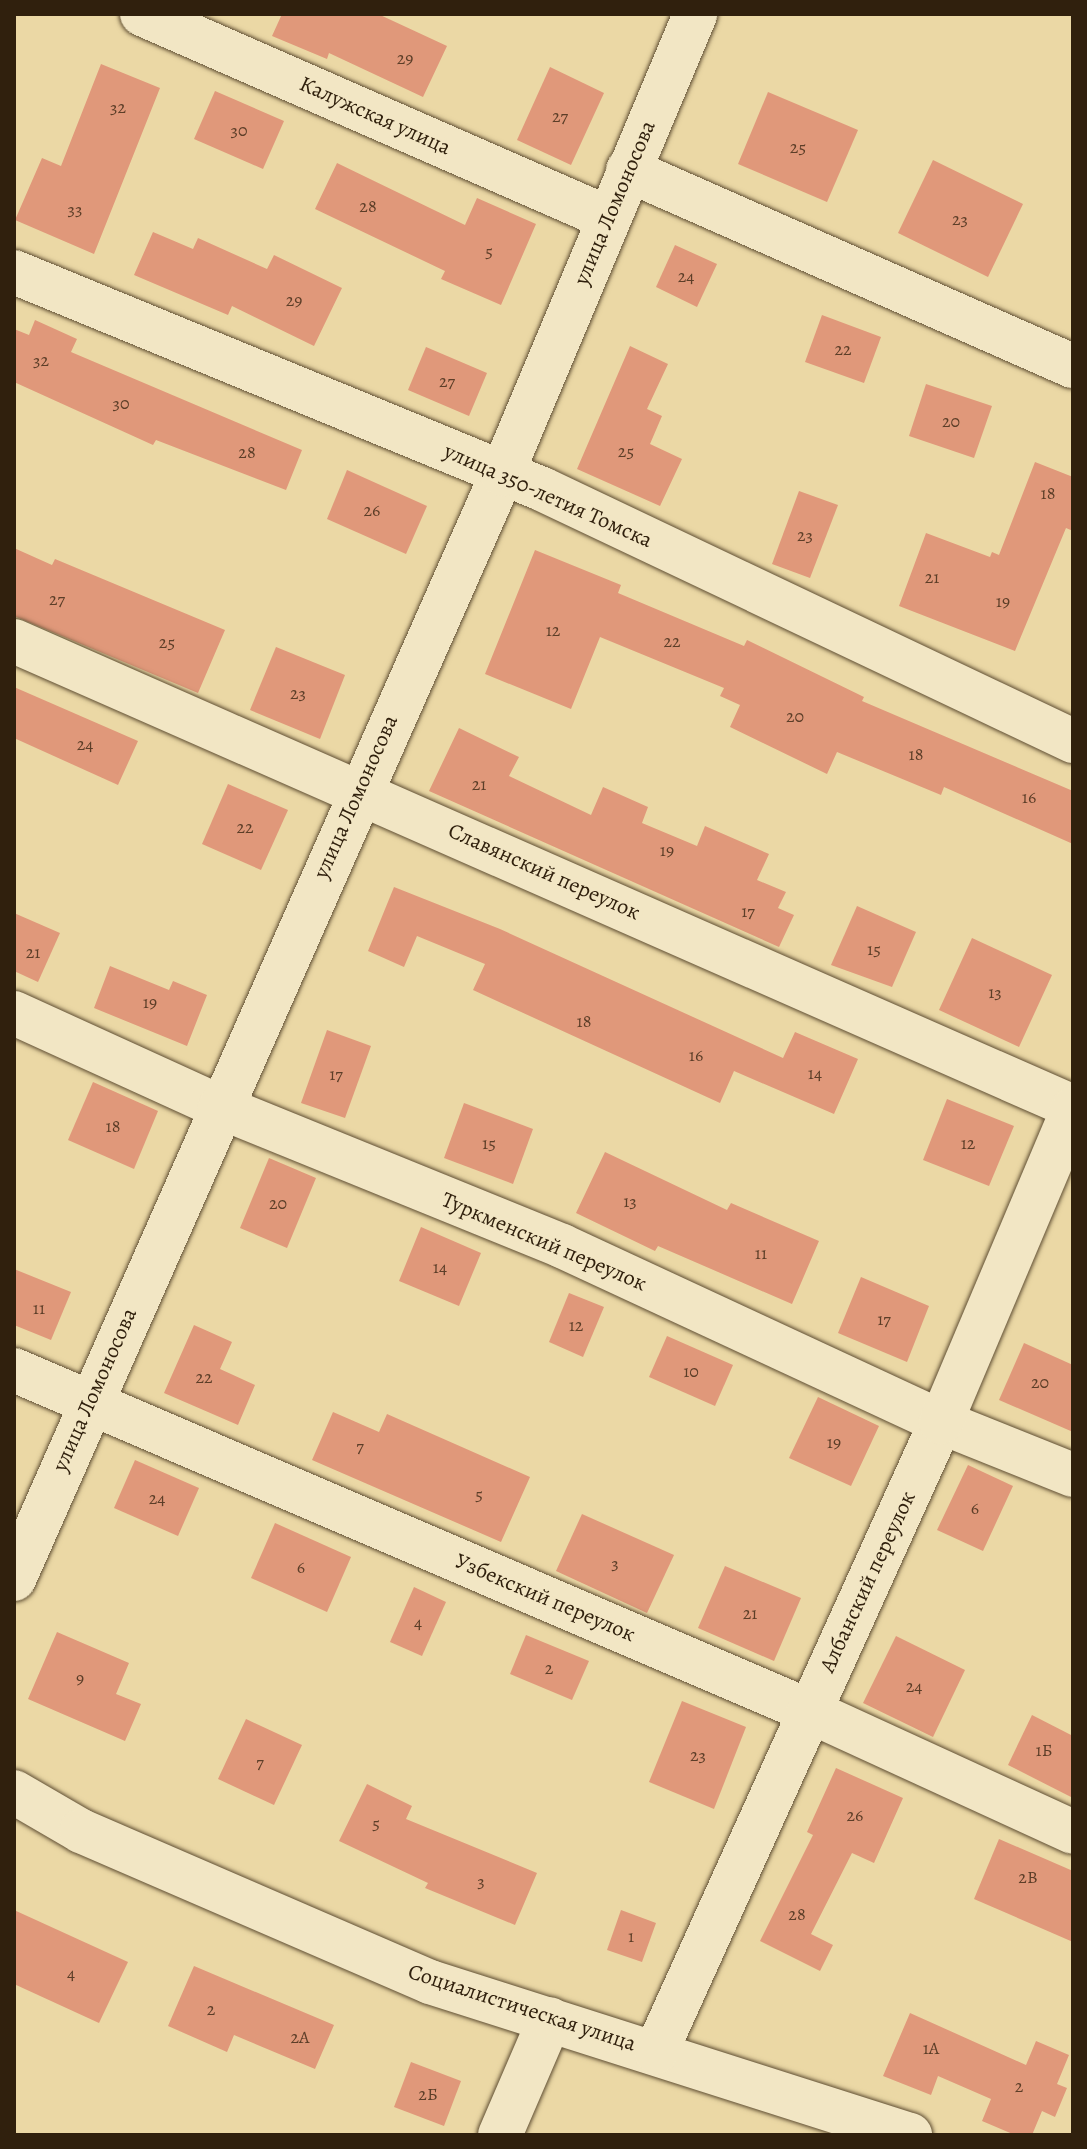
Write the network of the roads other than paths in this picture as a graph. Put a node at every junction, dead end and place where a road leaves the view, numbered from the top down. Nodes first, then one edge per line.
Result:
1 (142, 14) edge
2 (695, 14) edge
3 (628, 170) junction
4 (608, 218) junction
5 (14, 272) edge
6 (1073, 366) edge
7 (502, 474) junction
8 (14, 641) edge
9 (1073, 741) edge
10 (359, 789) junction
11 (14, 1013) edge
12 (220, 1107) junction
13 (1073, 1108) edge
14 (14, 1370) edge
15 (88, 1403) junction
16 (941, 1422) junction
17 (1073, 1475) edge
18 (14, 1579) edge
19 (809, 1711) junction
20 (14, 1792) edge
21 (1073, 1832) edge
22 (550, 2019) junction
23 (656, 2052) junction
24 (829, 2120) edge
25 (500, 2135) edge
26 (910, 2135) edge

1 - 4 street, Калужская улица
2 - 3 street, улица Ломоносова
3 - 4 street, улица Ломоносова
3 - 6 street
4 - 7 street, улица Ломоносова
5 - 7 street, улица 350-летия Томска
7 - 9 street, улица 350-летия Томска
7 - 10 street, улица Ломоносова
8 - 10 street, Славянский переулок
10 - 12 street, улица Ломоносова
10 - 13 street, Славянский переулок
11 - 12 street, Туркменский переулок
12 - 15 street, улица Ломоносова
12 - 16 street, Туркменский переулок
13 - 16 street, Албанский переулок
14 - 15 street, Узбекский переулок
15 - 18 street, улица Ломоносова
15 - 19 street, Узбекский переулок
16 - 17 street, Туркменский переулок
16 - 19 street, Албанский переулок
19 - 21 street, Узбекский переулок
19 - 23 street, Албанский переулок
20 - 22 street, Социалистическая улица
22 - 23 street, Социалистическая улица
22 - 25 street
23 - 24 street, Социалистическая улица
24 - 26 street, Социалистическая улица

